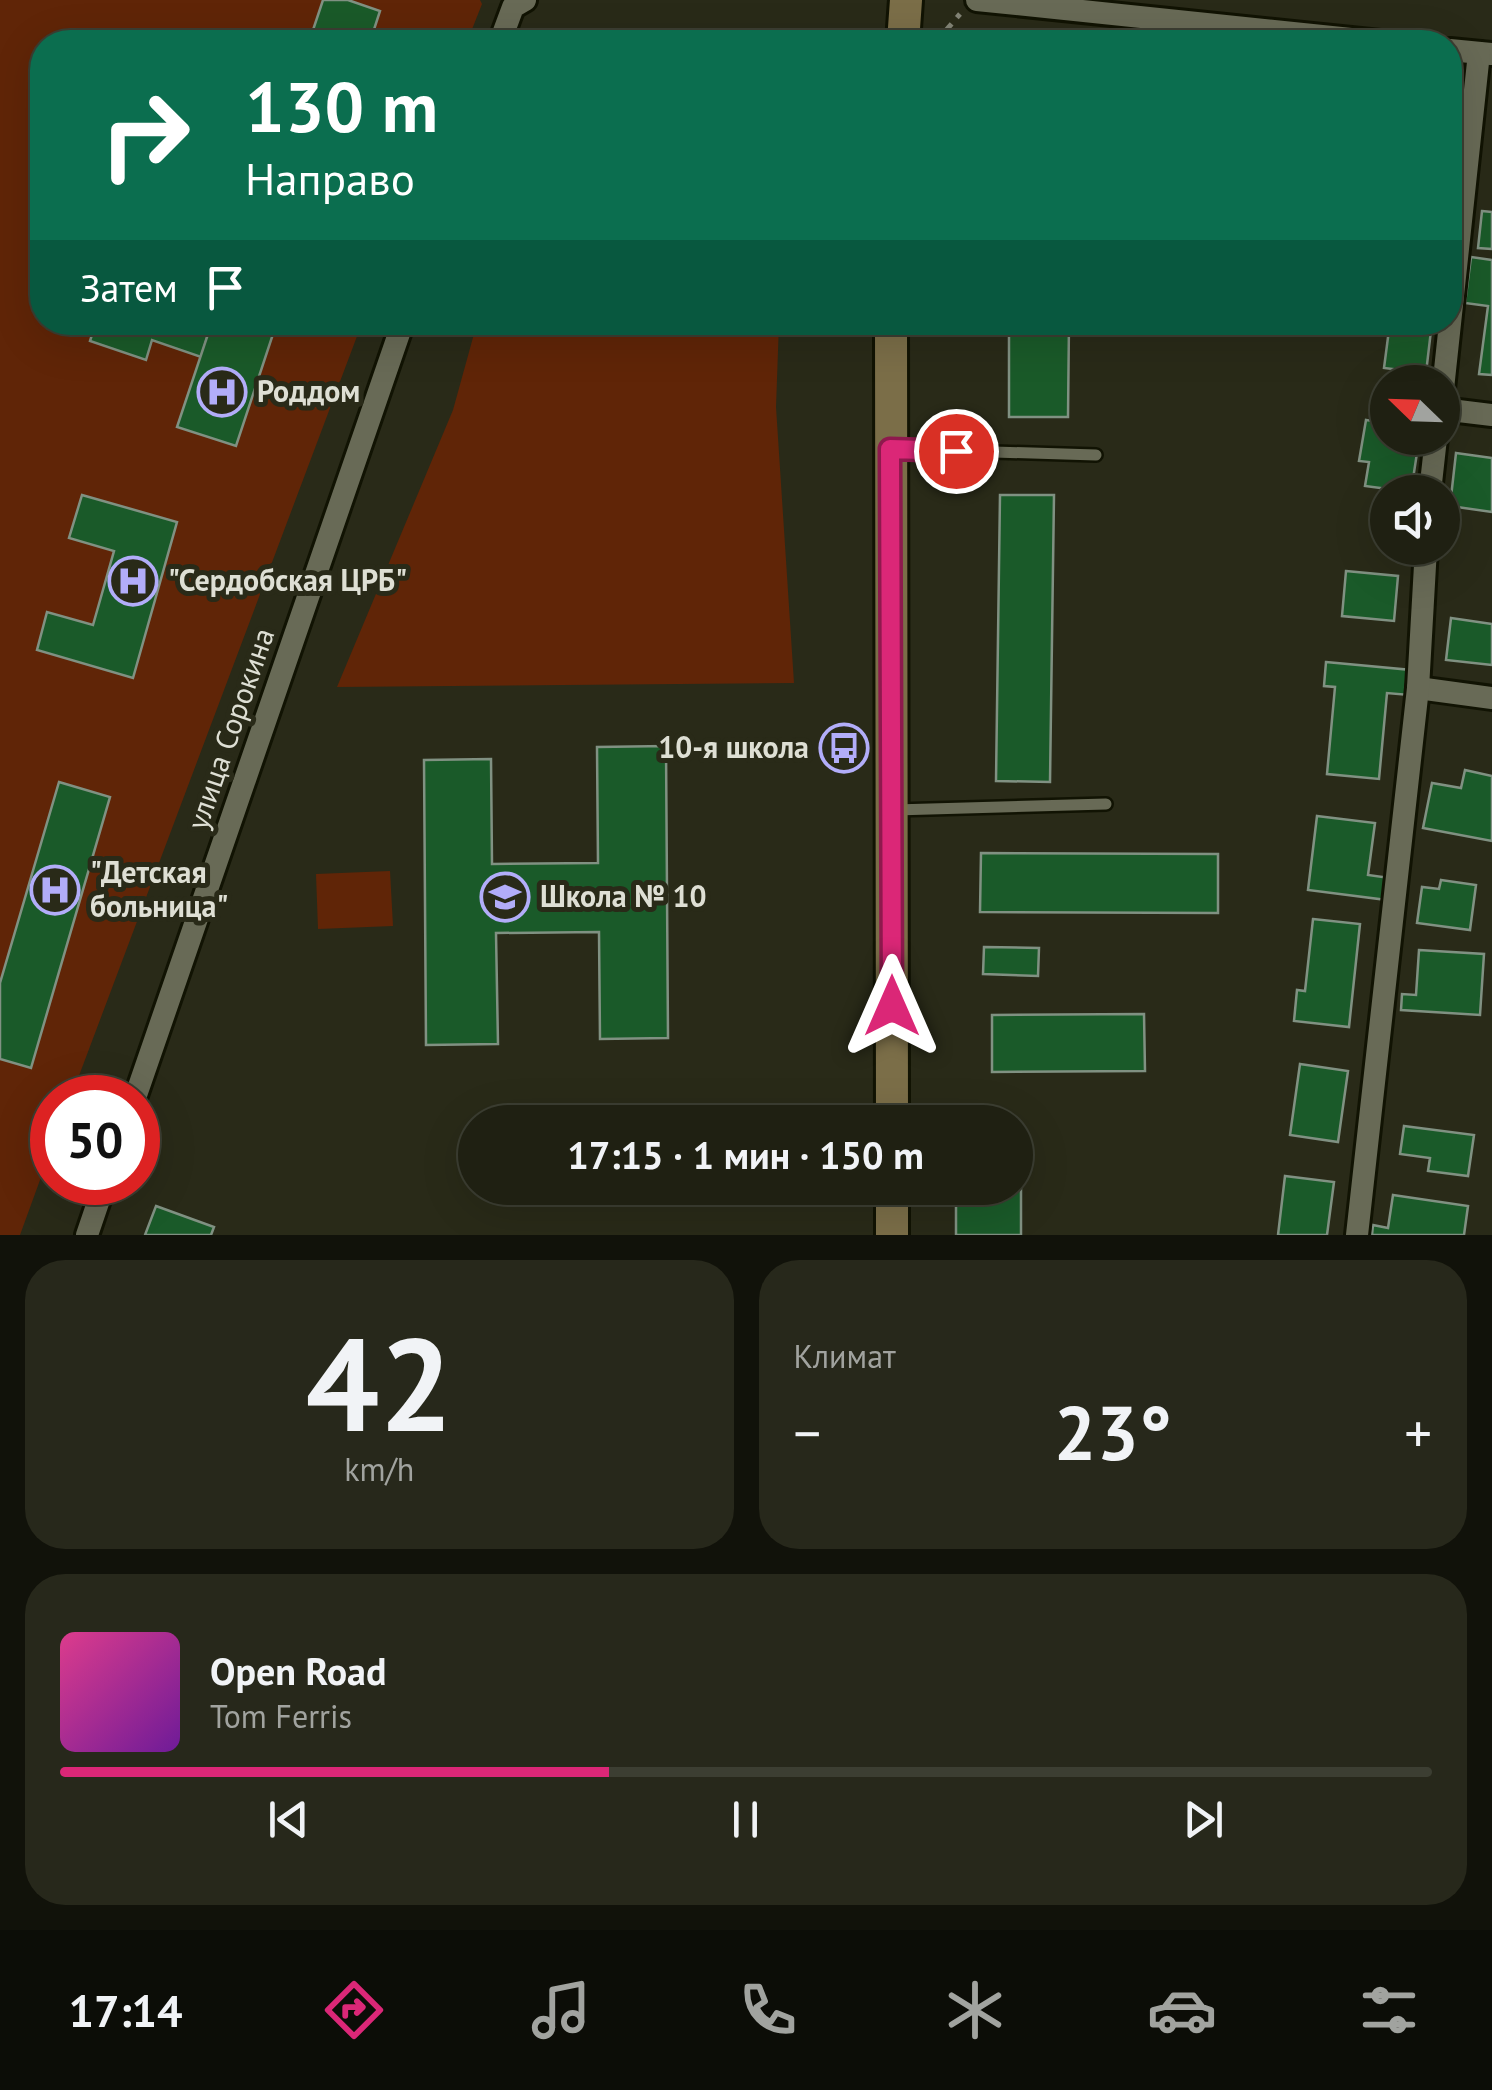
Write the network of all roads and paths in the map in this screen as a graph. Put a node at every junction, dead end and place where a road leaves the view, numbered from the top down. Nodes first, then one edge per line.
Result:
1 (906, 0) edge
2 (516, 2) edge
3 (968, 7) edge
4 (505, 30) edge
5 (904, 30) edge
6 (947, 30) edge
7 (1239, 30) edge
8 (1485, 53) edge
9 (1462, 238) edge
10 (399, 335) edge
11 (891, 335) edge
12 (1450, 335) edge
13 (1446, 365) edge
14 (1460, 411) edge
15 (1492, 415) edge
16 (890, 449) junction
17 (1096, 455) dead end
18 (1425, 565) edge
19 (1418, 688) junction
20 (1492, 698) edge
21 (1106, 804) dead end
22 (891, 810) junction
23 (143, 1075) edge
24 (892, 1105) edge
25 (98, 1205) edge
26 (892, 1205) edge
27 (87, 1235) edge
28 (892, 1235) edge
29 (1357, 1235) edge

1 - 5 main road
2 - 4 street
3 - 6 path
3 - 7 street
8 - 9 street
10 - 23 street, улица Сорокина
11 - 16 main road
12 - 13 street
14 - 15 street
16 - 17 lane
16 - 22 main road
18 - 19 street
19 - 20 street
19 - 29 street
21 - 22 lane
22 - 24 main road
25 - 27 street
26 - 28 main road

